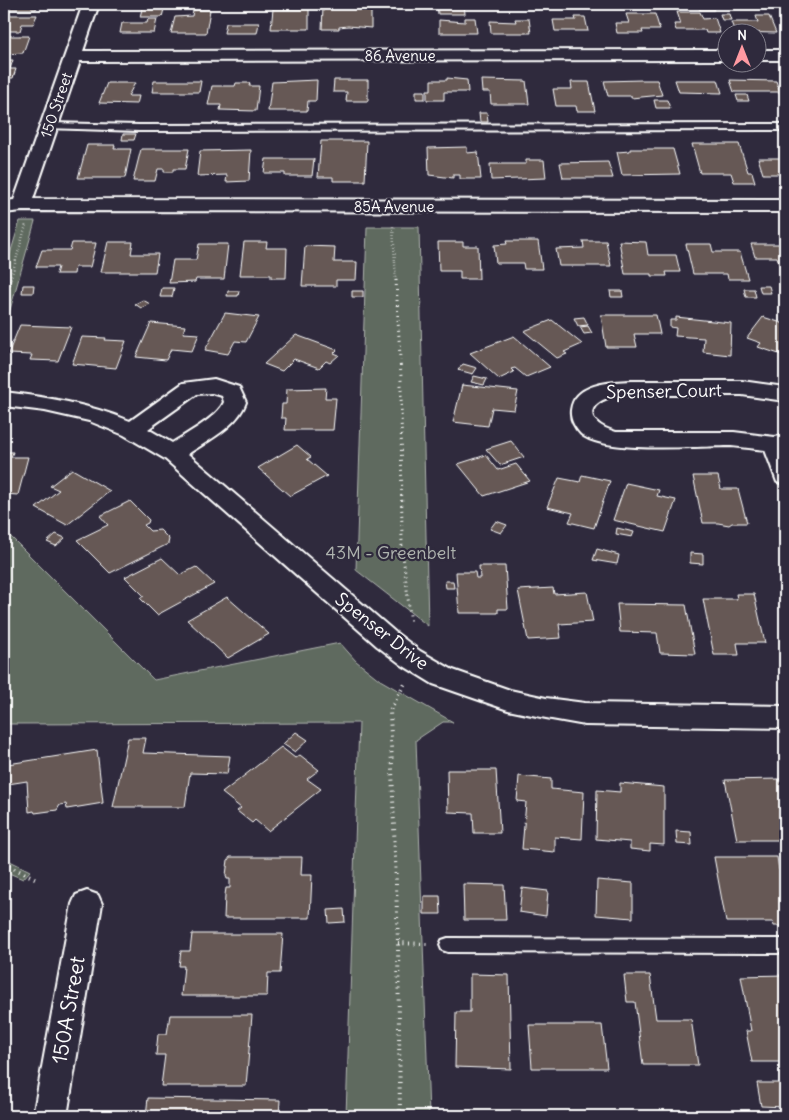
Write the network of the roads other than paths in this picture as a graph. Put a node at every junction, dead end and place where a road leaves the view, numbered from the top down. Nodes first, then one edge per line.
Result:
1 (91, 4) edge
2 (716, 55) edge
3 (766, 55) edge
4 (785, 55) edge
5 (74, 56) junction
6 (49, 126) junction
7 (785, 127) edge
8 (13, 206) edge
9 (785, 206) edge
10 (785, 394) edge
11 (4, 399) edge
12 (132, 430) junction
13 (780, 443) edge
14 (173, 454) junction
15 (785, 477) edge
16 (785, 717) edge
17 (87, 904) dead end
18 (448, 945) road end
19 (785, 946) edge
20 (50, 1116) edge

1 - 5 street, 150 Street
2 - 5 street, 86 Avenue
3 - 4 street
5 - 6 street, 150 Street
6 - 7 lane
6 - 8 street, 150 Street
8 - 9 street, 85A Avenue
10 - 13 street, Spenser Court
11 - 12 street, Spenser Drive
12 - 14 street, Spenser Drive
12 - 14 street
13 - 15 street, Spenser Court
14 - 16 street, Spenser Drive
17 - 20 street, 150A Street
18 - 19 lane

